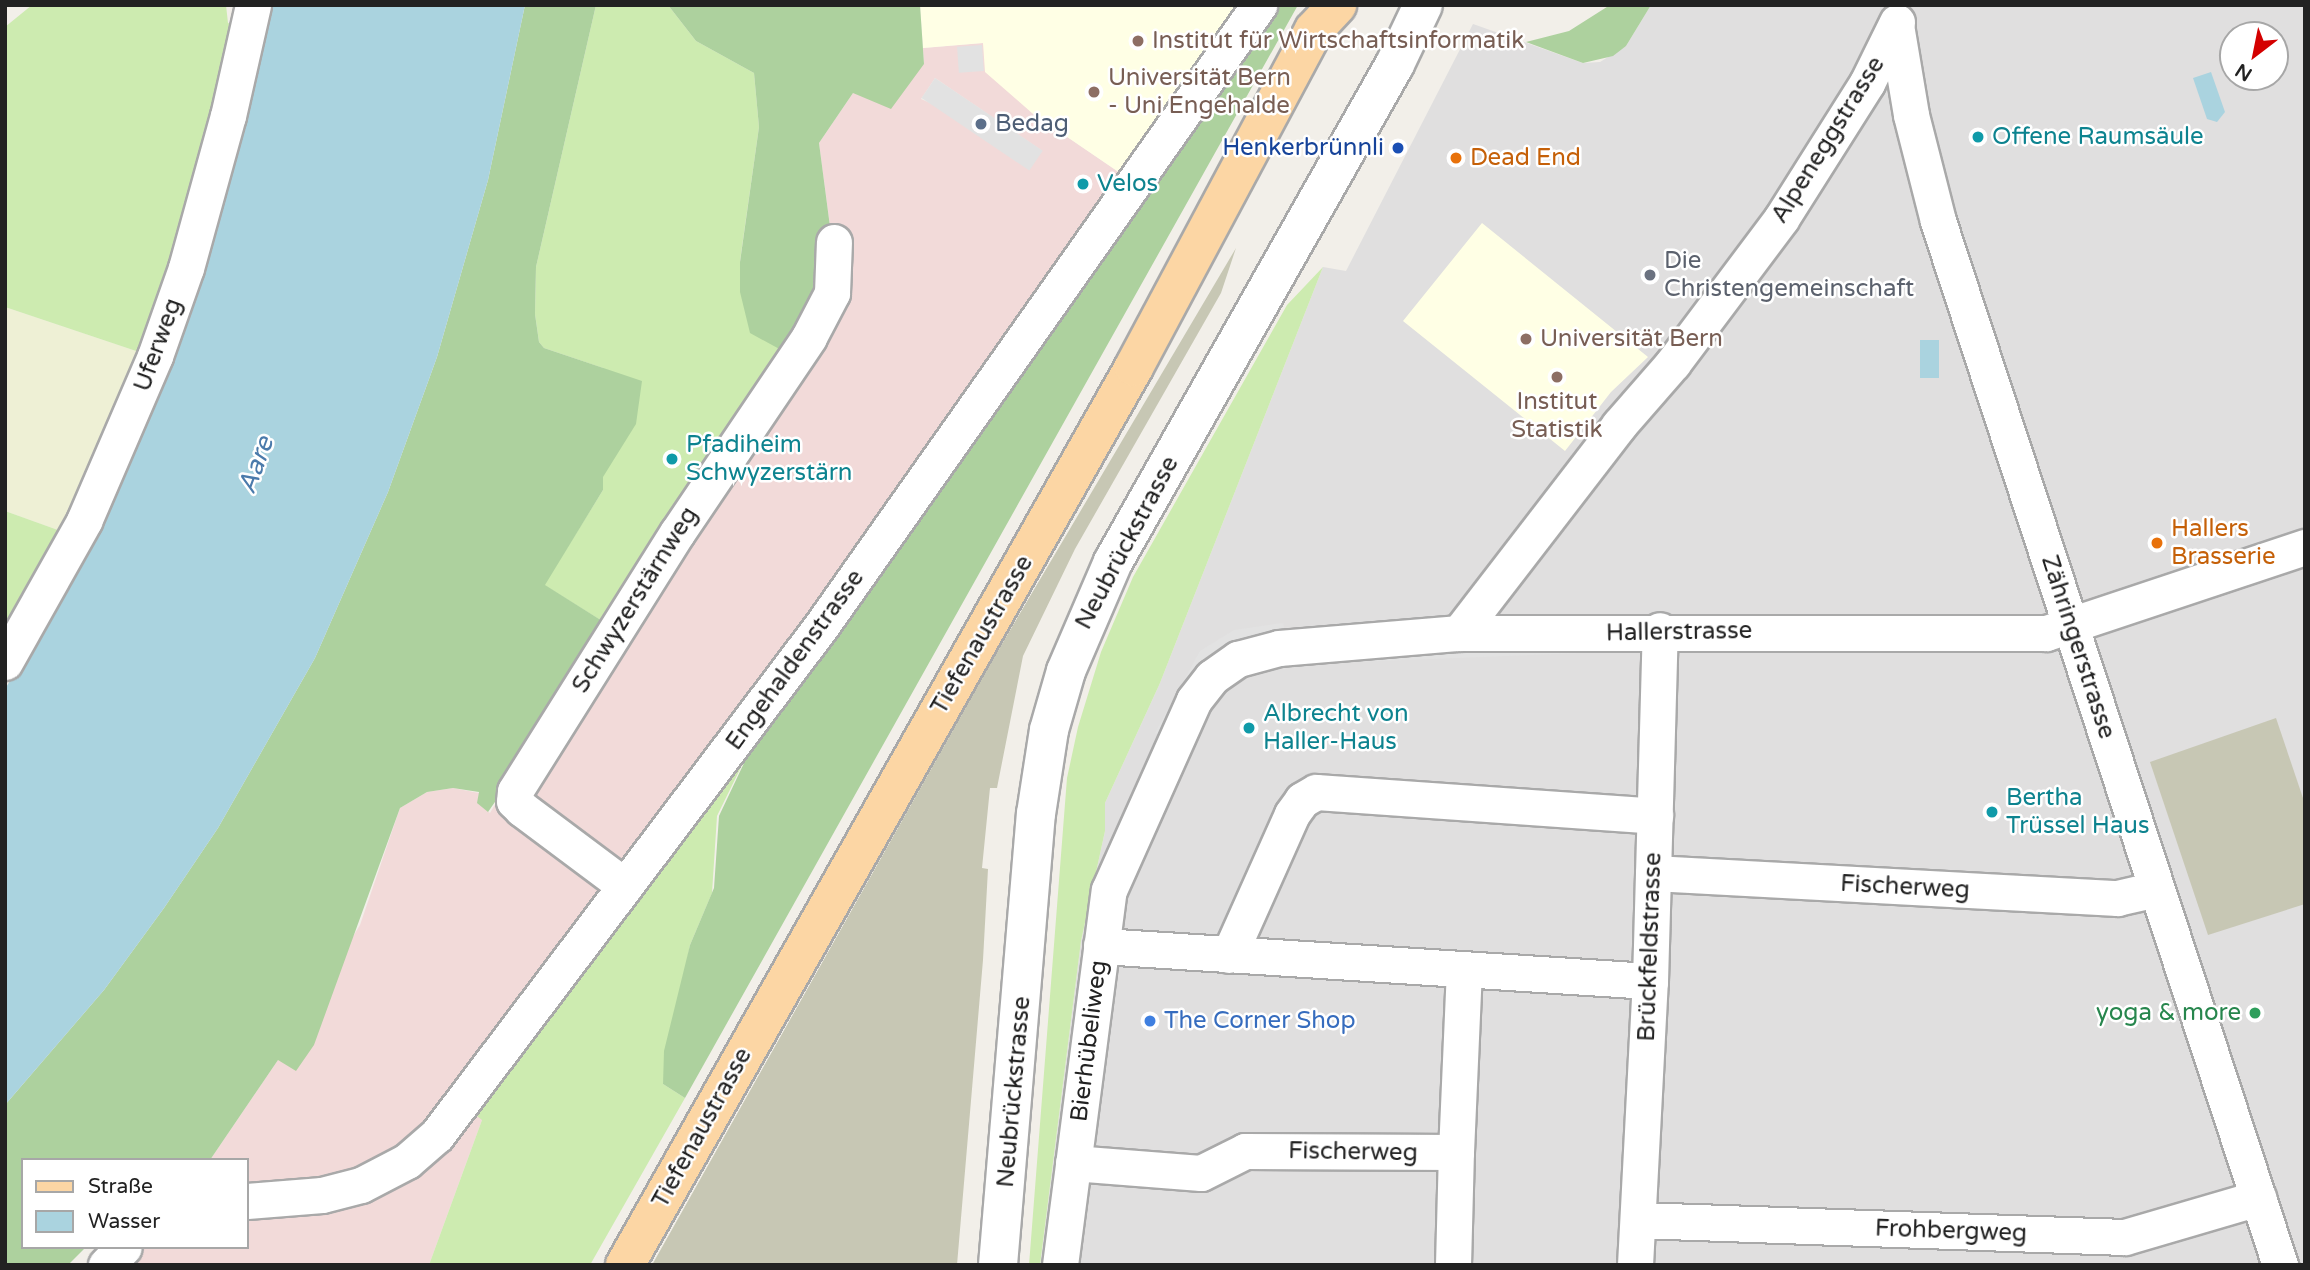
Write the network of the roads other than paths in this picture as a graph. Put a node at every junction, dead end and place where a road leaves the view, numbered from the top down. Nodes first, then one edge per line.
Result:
1 (253, 5) edge
2 (1259, 5) edge
3 (1337, 5) edge
4 (1423, 5) edge
5 (1900, 15) edge
6 (834, 242) dead end
7 (2305, 547) edge
8 (2071, 625) junction
9 (1660, 630) junction
10 (1459, 633) junction
11 (5, 662) edge
12 (1655, 816) junction
13 (1137, 821) joint
14 (1653, 873) junction
15 (625, 886) junction
16 (2155, 889) junction
17 (1101, 946) junction
18 (1229, 955) junction
19 (1464, 970) junction
20 (1650, 981) junction
21 (1456, 1153) junction
22 (1073, 1163) junction
23 (2258, 1198) junction
24 (248, 1201) edge
25 (1637, 1220) junction
26 (122, 1249) edge
27 (106, 1265) edge
28 (625, 1265) edge
29 (998, 1265) edge
30 (1060, 1265) edge
31 (1453, 1265) edge
32 (1635, 1265) edge
33 (2280, 1265) edge

1 - 11 street, Uferweg
2 - 15 street, Engehaldenstrasse
3 - 28 main road, Tiefenaustrasse
4 - 29 street, Neubrückstrasse
5 - 8 street, Zähringerstrasse
5 - 10 street, Alpeneggstrasse
6 - 15 street, Schwyzerstärnweg
7 - 8 street, Hallerstrasse
8 - 9 street, Hallerstrasse
8 - 16 street, Zähringerstrasse
9 - 10 street, Hallerstrasse
9 - 12 street, Brückfeldstrasse
10 - 13 street, Hallerstrasse
12 - 14 street, Brückfeldstrasse
12 - 18 street
13 - 17 street, Bierhübeliweg
14 - 16 street, Fischerweg
14 - 20 street, Brückfeldstrasse
15 - 24 street, Engehaldenstrasse
16 - 23 street, Zähringerstrasse
17 - 18 street
17 - 22 street, Bierhübeliweg
18 - 19 street
19 - 20 street
19 - 21 street
20 - 25 street, Brückfeldstrasse
21 - 22 street, Fischerweg
21 - 31 street
22 - 30 street, Bierhübeliweg
23 - 25 street, Frohbergweg
23 - 33 street, Zähringerstrasse
25 - 32 street, Brückfeldstrasse
26 - 27 street

